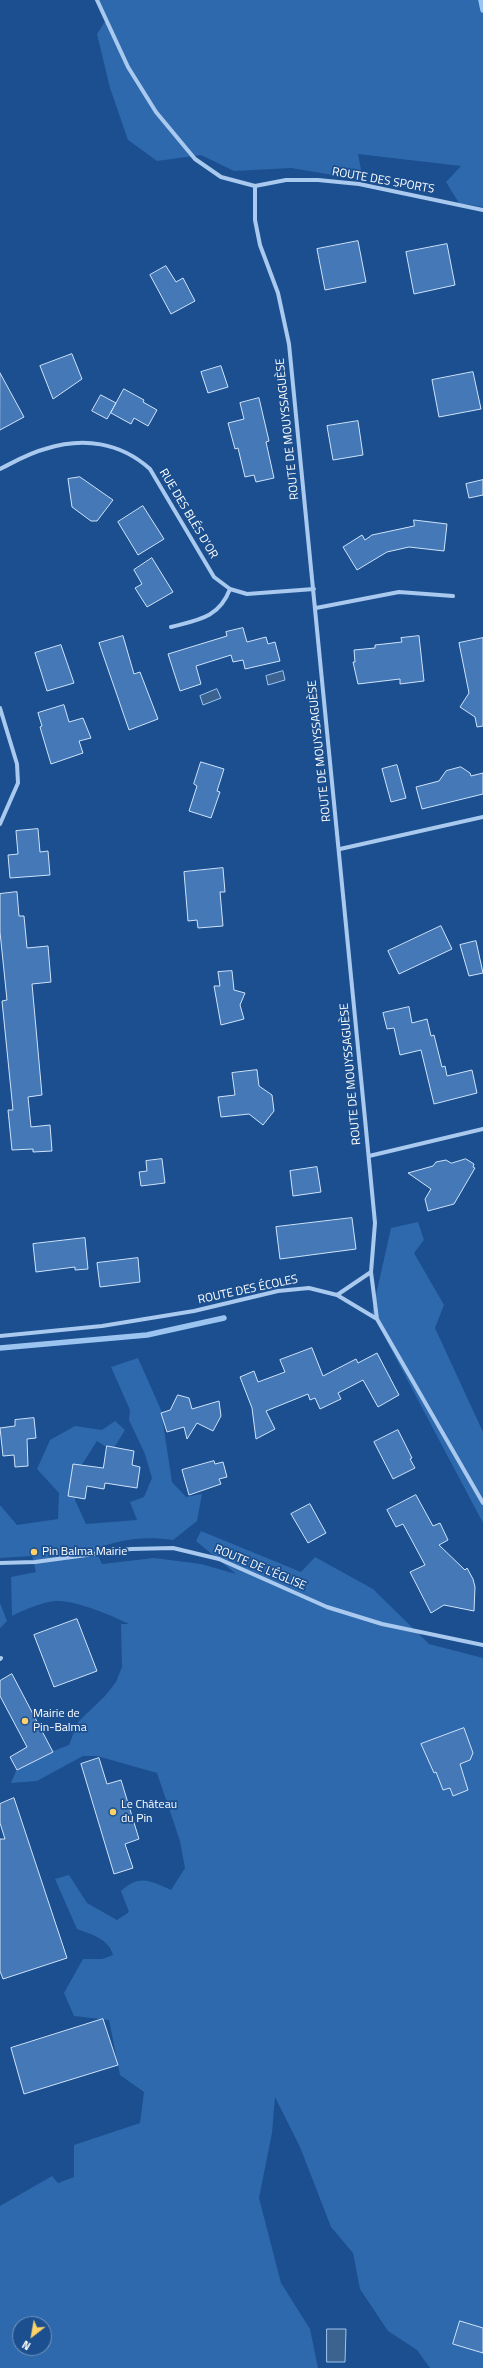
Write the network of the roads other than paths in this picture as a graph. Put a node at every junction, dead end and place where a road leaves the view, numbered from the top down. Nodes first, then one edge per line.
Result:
1 (97, 0) edge
2 (255, 186) junction
3 (483, 210) edge
4 (0, 469) edge
5 (314, 588) junction
6 (230, 589) junction
7 (453, 596) dead end
8 (316, 608) junction
9 (170, 627) dead end
10 (0, 708) edge
11 (483, 817) edge
12 (0, 824) edge
13 (340, 849) junction
14 (483, 1129) edge
15 (369, 1156) junction
16 (371, 1272) junction
17 (337, 1295) junction
18 (377, 1318) junction
19 (0, 1336) edge
20 (483, 1503) edge
21 (0, 1563) edge
22 (483, 1645) edge

1 - 2 street
2 - 3 street, ROUTE DES SPORTS
2 - 5 street, ROUTE DE MOUYSSAGUÈSE
4 - 6 street, RUE DES BLÉS D'OR
5 - 6 street, RUE DES BLÉS D'OR
5 - 8 street, ROUTE DE MOUYSSAGUÈSE
6 - 9 street
7 - 8 street
8 - 13 street, ROUTE DE MOUYSSAGUÈSE
10 - 12 street
11 - 13 street
13 - 15 street, ROUTE DE MOUYSSAGUÈSE
14 - 15 street
15 - 16 street, ROUTE DE MOUYSSAGUÈSE
16 - 17 street
16 - 18 street, ROUTE DE MOUYSSAGUÈSE
17 - 18 street, ROUTE DES ÉCOLES
17 - 19 street, ROUTE DES ÉCOLES
18 - 20 street
21 - 22 street, ROUTE DE L'ÉGLISE

